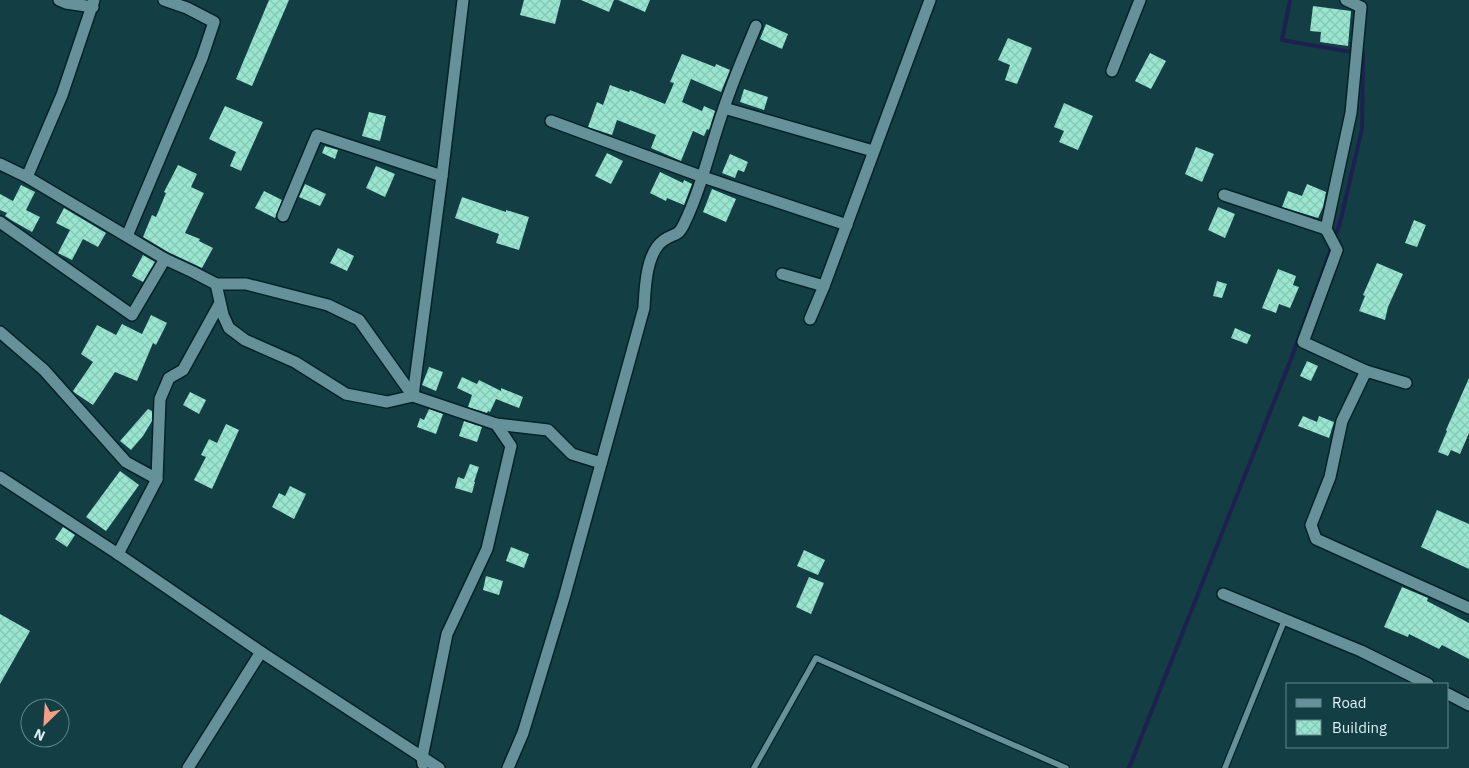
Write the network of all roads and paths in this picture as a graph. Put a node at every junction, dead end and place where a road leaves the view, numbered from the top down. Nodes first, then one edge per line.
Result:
1 (59, 0) edge
2 (164, 0) edge
3 (463, 0) edge
4 (930, 0) edge
5 (1140, 0) edge
6 (1346, 0) edge
7 (93, 3) edge
8 (756, 26) dead end
9 (1112, 71) dead end
10 (724, 108) junction
11 (551, 121) dead end
12 (873, 151) junction
13 (0, 164) edge
14 (442, 176) junction
15 (27, 177) junction
16 (703, 178) junction
17 (1224, 195) dead end
18 (283, 216) dead end
19 (0, 222) edge
20 (847, 225) junction
21 (1328, 233) junction
22 (127, 236) junction
23 (165, 260) junction
24 (782, 274) dead end
25 (216, 284) junction
26 (824, 286) junction
27 (220, 303) junction
28 (810, 319) dead end
29 (0, 332) edge
30 (1366, 371) junction
31 (1406, 382) dead end
32 (413, 396) junction
33 (496, 424) junction
34 (601, 463) junction
35 (0, 477) edge
36 (157, 479) junction
37 (118, 554) junction
38 (1223, 594) dead end
39 (1469, 608) edge
40 (1285, 620) junction
41 (262, 652) junction
42 (1426, 683) edge
43 (1449, 695) edge
44 (1469, 705) edge
45 (423, 763) edge
46 (188, 768) edge
47 (439, 768) edge
48 (508, 768) edge
49 (754, 768) edge
50 (1066, 768) edge
51 (1225, 768) edge

1 - 7 street
2 - 22 street
3 - 14 street
4 - 12 street
5 - 9 street
6 - 21 street
7 - 15 street
8 - 10 street
10 - 12 street
10 - 16 street
11 - 16 street
12 - 20 street
13 - 15 street
14 - 18 street
14 - 32 street
15 - 22 street
16 - 20 street
16 - 34 street
17 - 21 street
19 - 23 street
20 - 26 street
21 - 30 street
22 - 23 street
23 - 25 street
24 - 26 street
25 - 27 street
25 - 32 street
26 - 28 street
27 - 32 street
27 - 36 street
29 - 36 street
30 - 31 street
30 - 39 street
32 - 33 street
33 - 34 street
33 - 45 street
34 - 48 street
35 - 37 street
36 - 37 street
37 - 41 street
38 - 40 street
40 - 42 street
40 - 51 lane
41 - 45 street
41 - 46 street
43 - 44 street
45 - 47 street
49 - 50 lane

